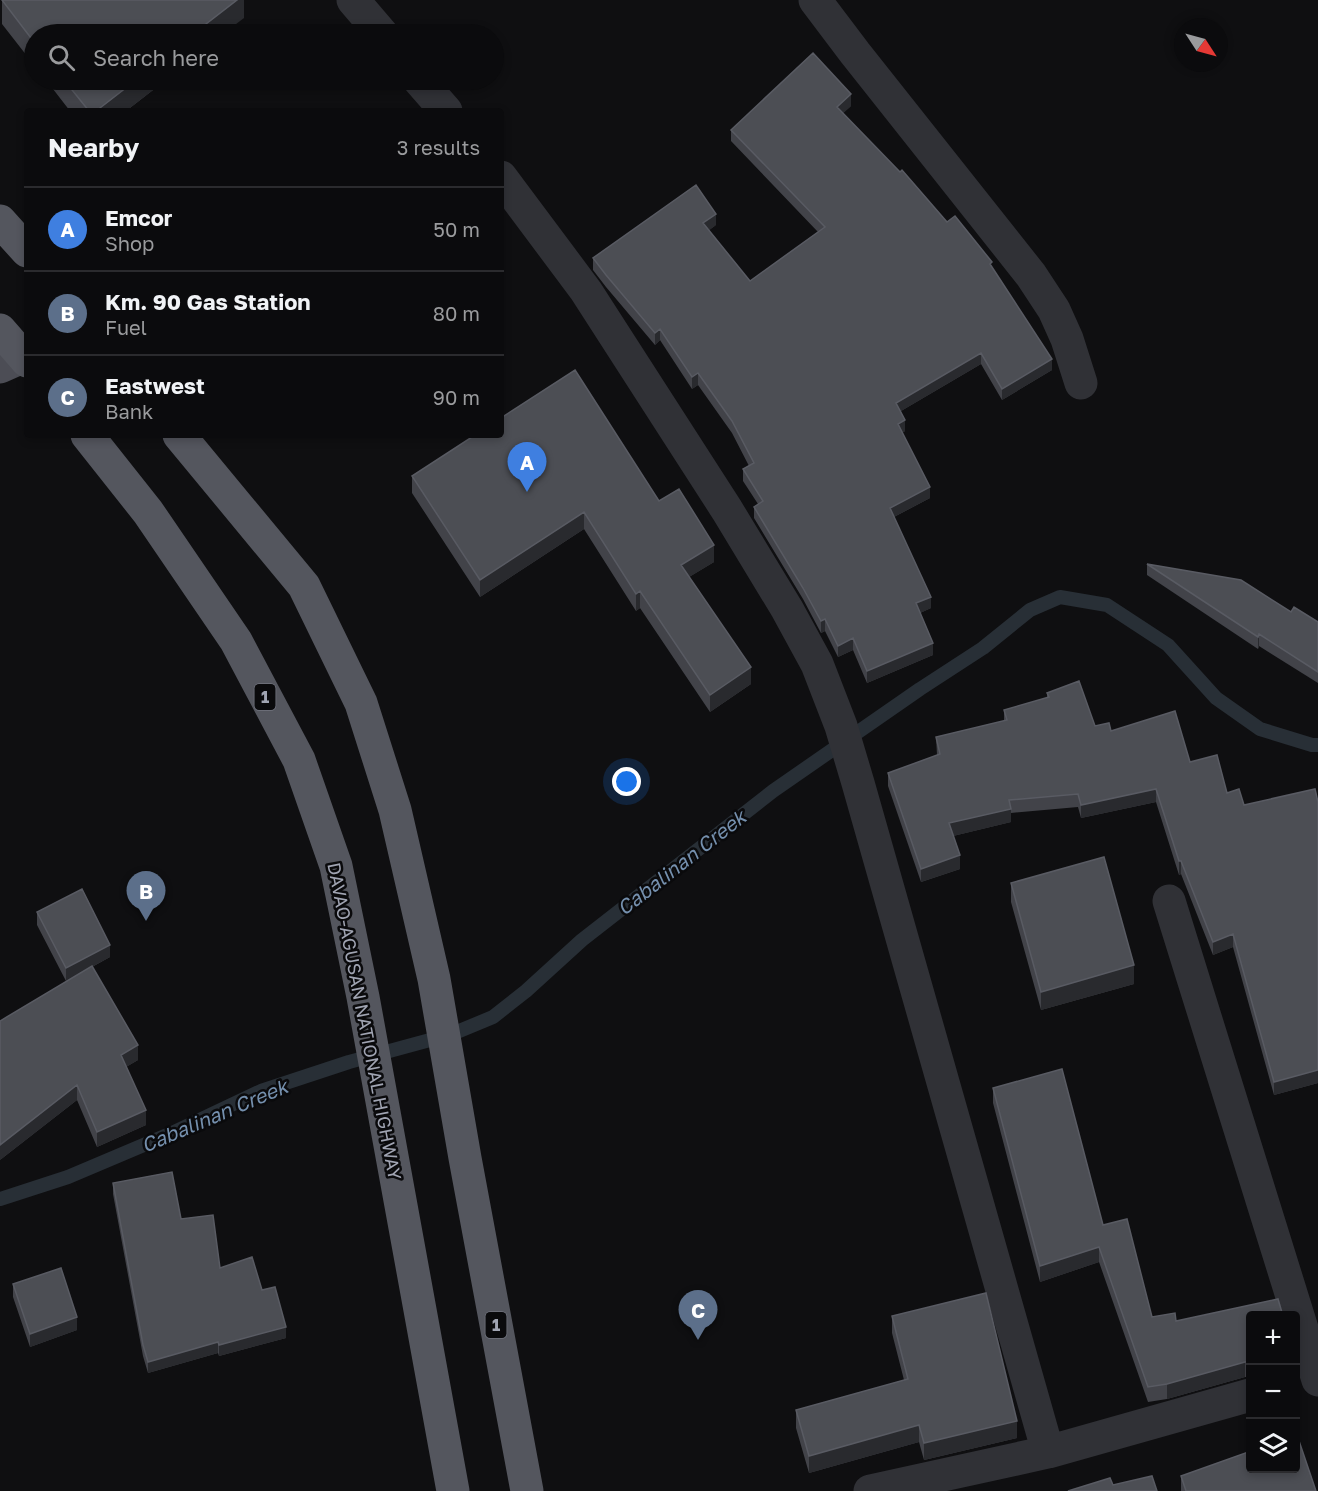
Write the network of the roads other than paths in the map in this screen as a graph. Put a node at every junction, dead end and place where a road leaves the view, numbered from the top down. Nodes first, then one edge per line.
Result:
1 (353, 0) edge
2 (815, 0) edge
3 (373, 24) edge
4 (428, 90) edge
5 (443, 108) edge
6 (504, 181) edge
7 (0, 221) edge
8 (24, 248) edge
9 (0, 330) edge
10 (20, 360) edge
11 (1081, 383) dead end
12 (89, 438) edge
13 (181, 438) edge
14 (1169, 901) dead end
15 (1312, 1379) edge
16 (1246, 1396) edge
17 (1048, 1452) junction
18 (453, 1491) edge
19 (527, 1491) edge
20 (870, 1491) edge

1 - 3 street
2 - 11 street
4 - 5 street
6 - 17 street
7 - 8 highway
9 - 10 highway
12 - 18 highway, DAVAO-AGUSAN NATIONAL HIGHWAY / 1
13 - 19 highway, 1
14 - 15 street
16 - 17 street
17 - 20 street

